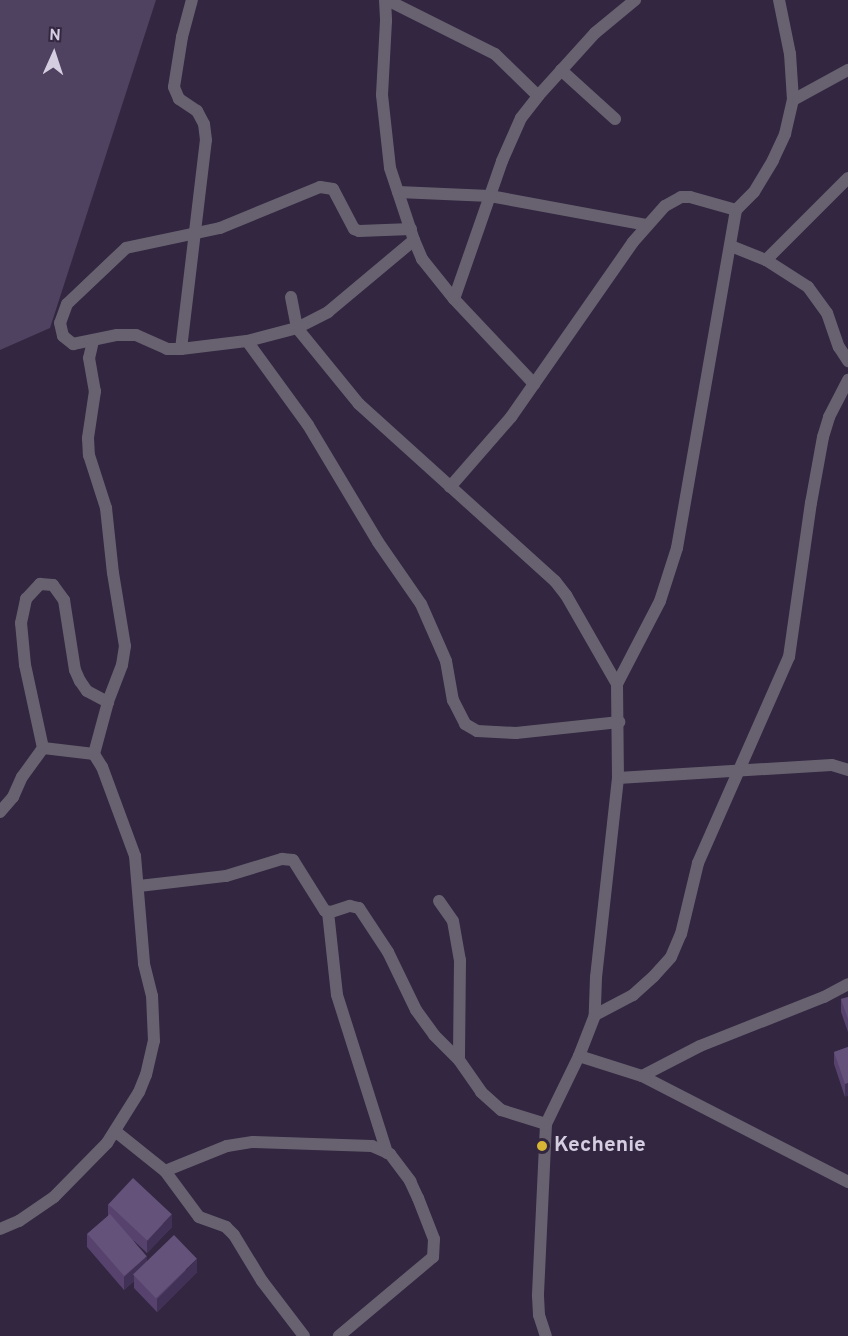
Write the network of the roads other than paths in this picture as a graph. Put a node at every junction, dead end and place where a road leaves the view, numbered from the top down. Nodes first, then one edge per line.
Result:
1 (192, 0) edge
2 (386, 0) edge
3 (635, 0) edge
4 (779, 0) edge
5 (561, 70) junction
6 (848, 70) edge
7 (538, 96) junction
8 (793, 100) junction
9 (615, 120) dead end
10 (848, 178) edge
11 (398, 192) junction
12 (490, 196) junction
13 (736, 210) junction
14 (647, 225) junction
15 (196, 233) junction
16 (412, 235) junction
17 (731, 246) junction
18 (766, 260) junction
19 (291, 297) dead end
20 (454, 299) junction
21 (297, 328) junction
22 (93, 340) junction
23 (247, 341) junction
24 (181, 349) junction
25 (848, 361) edge
26 (848, 380) edge
27 (534, 384) junction
28 (450, 488) junction
29 (617, 684) junction
30 (108, 702) junction
31 (619, 722) junction
32 (43, 748) junction
33 (94, 754) junction
34 (848, 770) edge
35 (737, 772) junction
36 (618, 778) junction
37 (0, 812) edge
38 (139, 886) junction
39 (440, 901) dead end
40 (328, 912) junction
41 (848, 984) edge
42 (595, 1015) junction
43 (579, 1056) junction
44 (459, 1060) junction
45 (642, 1076) junction
46 (546, 1124) junction
47 (115, 1131) junction
48 (387, 1153) junction
49 (165, 1171) junction
50 (848, 1182) edge
51 (0, 1229) edge
52 (304, 1336) edge
53 (339, 1336) edge
54 (546, 1336) edge

1 - 15 street
2 - 7 street
2 - 11 street
3 - 5 street
4 - 8 street
5 - 7 street
5 - 9 street
6 - 8 street
7 - 12 street
8 - 13 street
10 - 18 street
11 - 12 street
11 - 16 street
12 - 14 street
12 - 20 street
13 - 14 street
13 - 17 street
14 - 27 street
15 - 16 street
15 - 22 street
15 - 24 street
16 - 20 street
16 - 21 street
17 - 18 street
17 - 29 street
18 - 25 street
19 - 21 street
20 - 27 street
21 - 23 street
21 - 28 street
22 - 24 street
22 - 30 street
23 - 24 street
23 - 31 street
26 - 35 street
27 - 28 street
28 - 29 street
29 - 31 street
30 - 32 street
30 - 33 street
31 - 36 street
32 - 33 street
32 - 37 street
33 - 38 street
34 - 35 street
35 - 36 street
35 - 42 street
36 - 42 street
38 - 40 street
38 - 47 street
39 - 44 street
40 - 44 street
40 - 48 street
41 - 45 street
42 - 43 street
43 - 45 street
43 - 46 street
44 - 46 street
45 - 50 street
46 - 54 street
47 - 49 street
47 - 51 street
48 - 49 street
48 - 53 street
49 - 52 street

